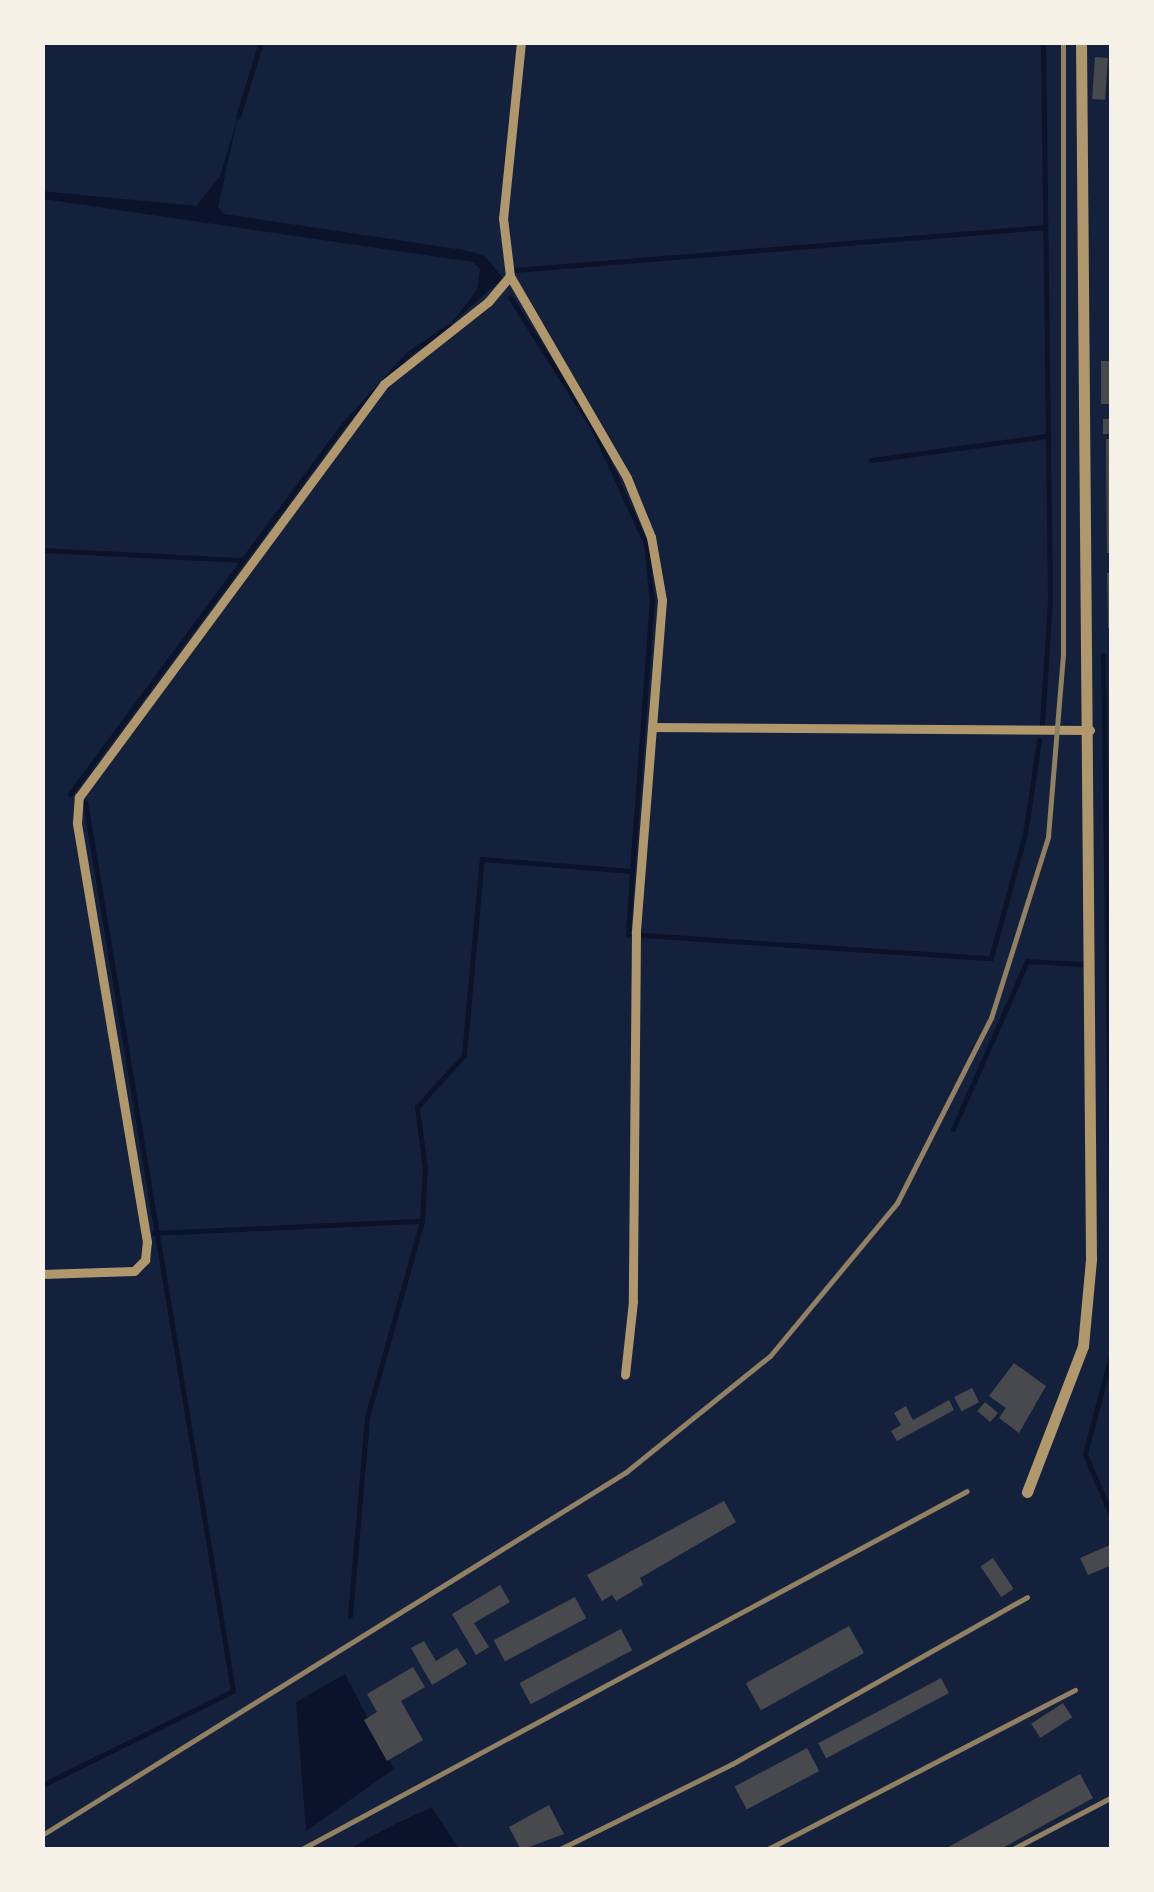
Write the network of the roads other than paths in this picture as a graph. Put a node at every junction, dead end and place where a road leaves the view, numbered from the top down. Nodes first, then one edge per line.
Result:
1 (521, 42) edge
2 (1082, 42) edge
3 (510, 276) junction
4 (652, 727) junction
5 (1090, 730) junction
6 (42, 1274) edge
7 (625, 1375) dead end
8 (1028, 1492) dead end

1 - 3 street
2 - 5 street
3 - 4 street
3 - 6 street
4 - 5 street
4 - 7 street
5 - 8 street

